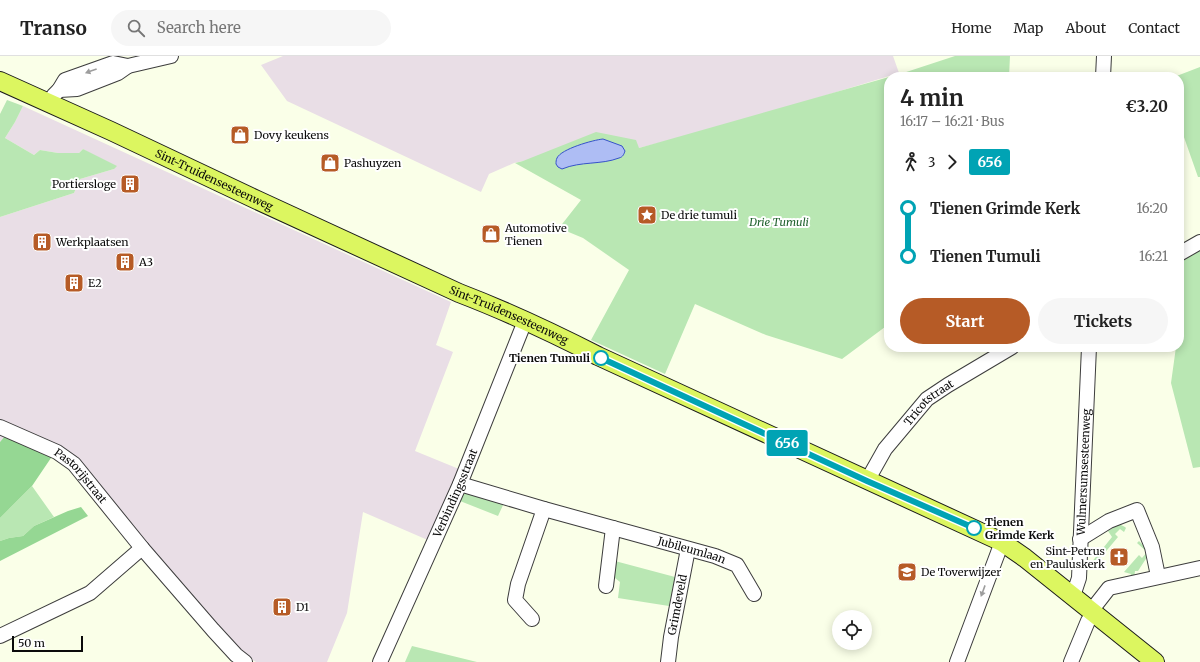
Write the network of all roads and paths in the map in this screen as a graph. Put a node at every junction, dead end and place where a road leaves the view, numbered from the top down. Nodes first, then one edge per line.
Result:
1 (171, 56) edge
2 (1104, 56) edge
3 (1103, 72) edge
4 (0, 81) edge
5 (54, 97) junction
6 (1200, 242) edge
7 (1184, 251) edge
8 (525, 321) junction
9 (1004, 352) edge
10 (1089, 352) edge
11 (0, 427) edge
12 (867, 481) junction
13 (460, 484) junction
14 (544, 509) junction
15 (613, 528) junction
16 (1080, 539) junction
17 (1002, 542) junction
18 (142, 548) junction
19 (688, 549) junction
20 (1198, 570) edge
21 (1158, 576) junction
22 (606, 586) dead end
23 (754, 594) dead end
24 (1073, 596) junction
25 (1092, 612) junction
26 (532, 619) dead end
27 (0, 636) edge
28 (245, 662) edge
29 (380, 662) edge
30 (668, 662) edge
31 (957, 662) edge
32 (1071, 662) edge
33 (1155, 662) edge

1 - 5 street
2 - 3 street
4 - 5 main road, Sint-Truidensesteenweg
5 - 8 main road, Sint-Truidensesteenweg
6 - 7 street
8 - 12 main road, Sint-Truidensesteenweg
8 - 13 street, Verbindingsstraat
9 - 12 street, Tricotstraat
10 - 16 street, Wulmersumsesteenweg
11 - 18 street, Pastorijstraat
12 - 17 main road, Sint-Truidensesteenweg
13 - 14 street, Jubileumlaan
13 - 29 street, Verbindingsstraat
14 - 15 street, Jubileumlaan
14 - 26 street
15 - 19 street, Jubileumlaan
15 - 22 street
16 - 21 street
16 - 24 street, Wulmersumsesteenweg
17 - 24 main road, Sint-Truidensesteenweg
17 -> 31 street
18 - 27 street
18 - 28 street, Pastorijstraat
19 - 23 street, Jubileumlaan
19 - 30 street, Grimdeveld
20 - 21 street
21 - 25 street
24 - 25 main road, Sint-Truidensesteenweg
25 - 32 street
25 - 33 main road, Sint-Truidensesteenweg

